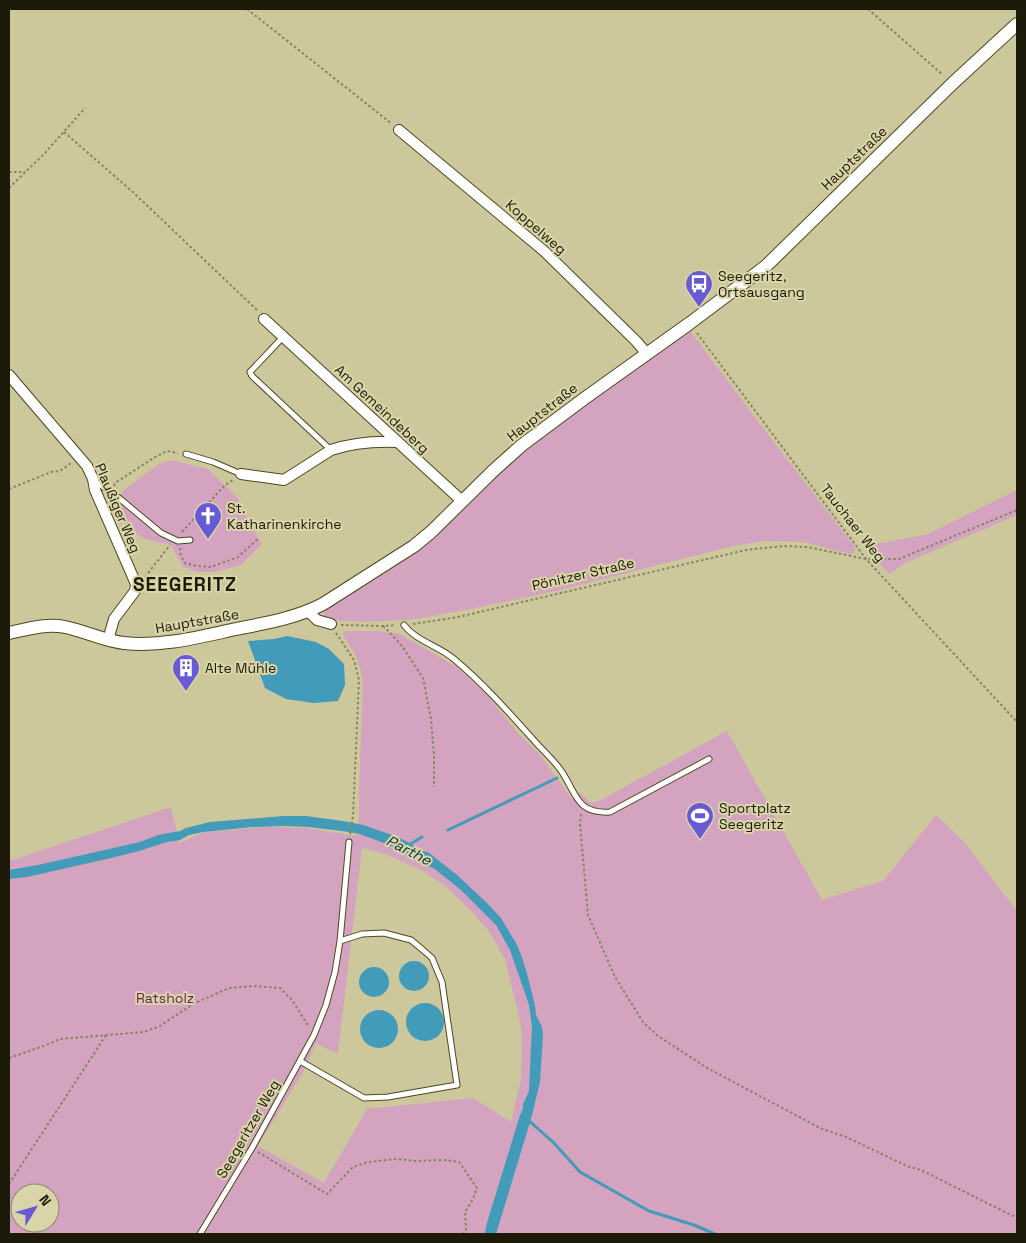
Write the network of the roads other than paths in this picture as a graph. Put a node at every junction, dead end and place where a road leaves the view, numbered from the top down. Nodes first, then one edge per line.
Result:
1 (1017, 24) edge
2 (399, 130) road end
3 (264, 319) road end
4 (284, 337) junction
5 (647, 354) junction
6 (9, 375) edge
7 (396, 442) junction
8 (331, 450) junction
9 (186, 454) road end
10 (241, 474) joint
11 (93, 479) junction
12 (462, 501) junction
13 (190, 540) dead end
14 (309, 612) junction
15 (331, 624) road end
16 (404, 625) road end
17 (9, 633) edge
18 (108, 640) junction
19 (709, 759) dead end
20 (348, 842) road end
21 (340, 941) junction
22 (300, 1061) junction
23 (200, 1234) edge

1 - 5 street, Hauptstraße
2 - 5 street, Koppelweg
3 - 4 street, Am Gemeindeberg
4 - 7 street, Am Gemeindeberg
4 - 8 lane
5 - 12 street, Hauptstraße
6 - 11 street, Plaußiger Weg
7 - 8 street
7 - 12 street, Am Gemeindeberg
8 - 10 street
9 - 10 lane
11 - 13 lane
11 - 18 street, Plaußiger Weg
12 - 14 street, Hauptstraße
14 - 15 street
14 - 18 street, Hauptstraße
16 - 19 lane
17 - 18 street, Hauptstraße
20 - 21 lane, Seegeritzer Weg
21 - 22 lane, Seegeritzer Weg
21 - 22 lane
22 - 23 lane, Seegeritzer Weg

